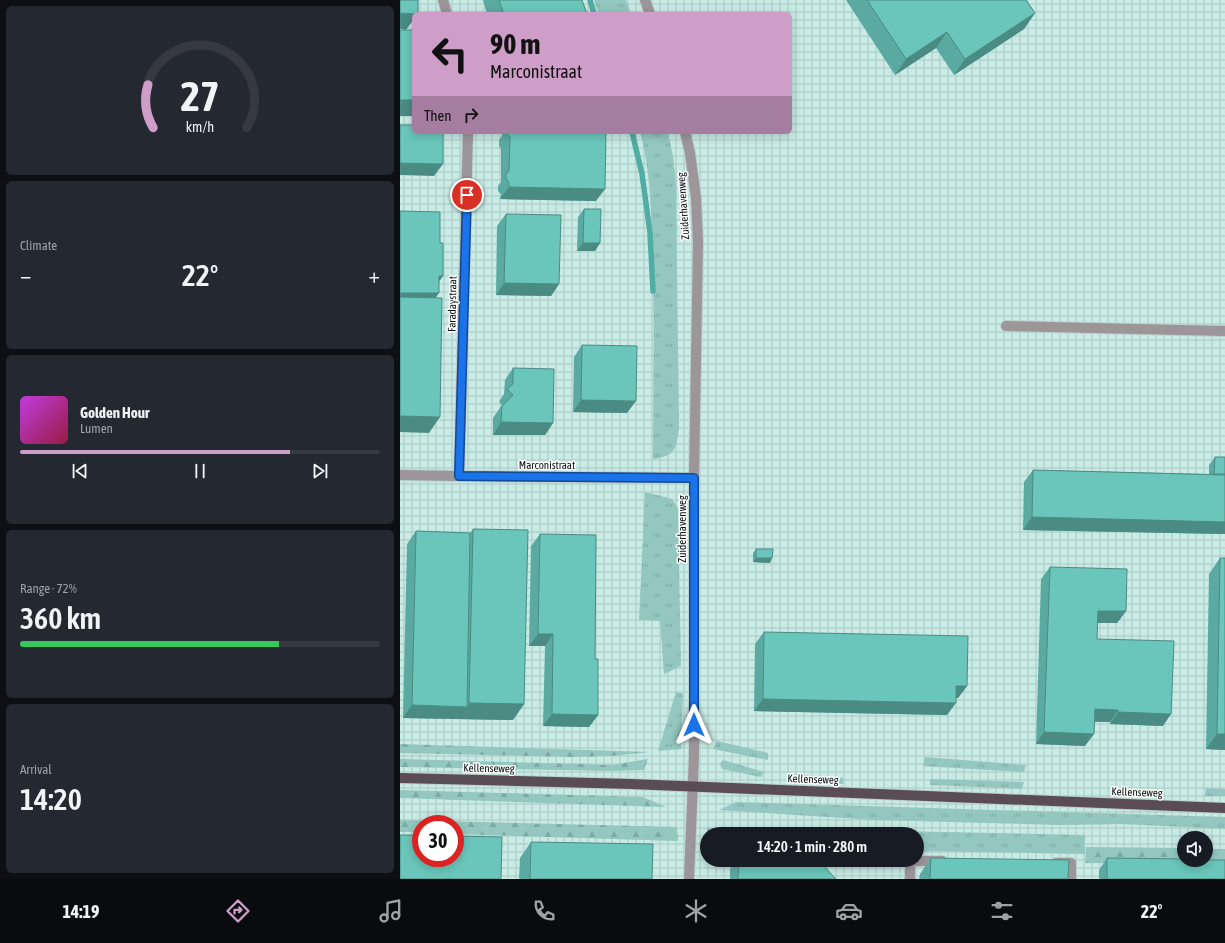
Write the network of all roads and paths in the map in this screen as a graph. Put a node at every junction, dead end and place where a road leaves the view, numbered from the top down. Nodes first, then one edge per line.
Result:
1 (443, 0) edge
2 (645, 0) edge
3 (447, 12) edge
4 (649, 12) edge
5 (468, 134) edge
6 (685, 134) edge
7 (1006, 326) dead end
8 (1225, 331) edge
9 (400, 475) edge
10 (459, 476) junction
11 (694, 478) junction
12 (400, 778) edge
13 (693, 786) junction
14 (1225, 808) edge
15 (948, 861) edge
16 (1048, 863) edge
17 (689, 879) edge
18 (910, 879) edge
19 (1071, 879) edge

1 - 3 street
2 - 4 street
5 - 10 street, Faradaystraat
6 - 11 street, Zuiderhavenweg
7 - 8 street
9 - 10 street, Marconistraat
10 - 11 street, Marconistraat
11 - 13 street, Zuiderhavenweg
12 - 13 main road, Kellenseweg
13 - 14 main road, Kellenseweg
13 - 17 street, Zuiderhavenweg
15 - 18 street
16 - 19 street

